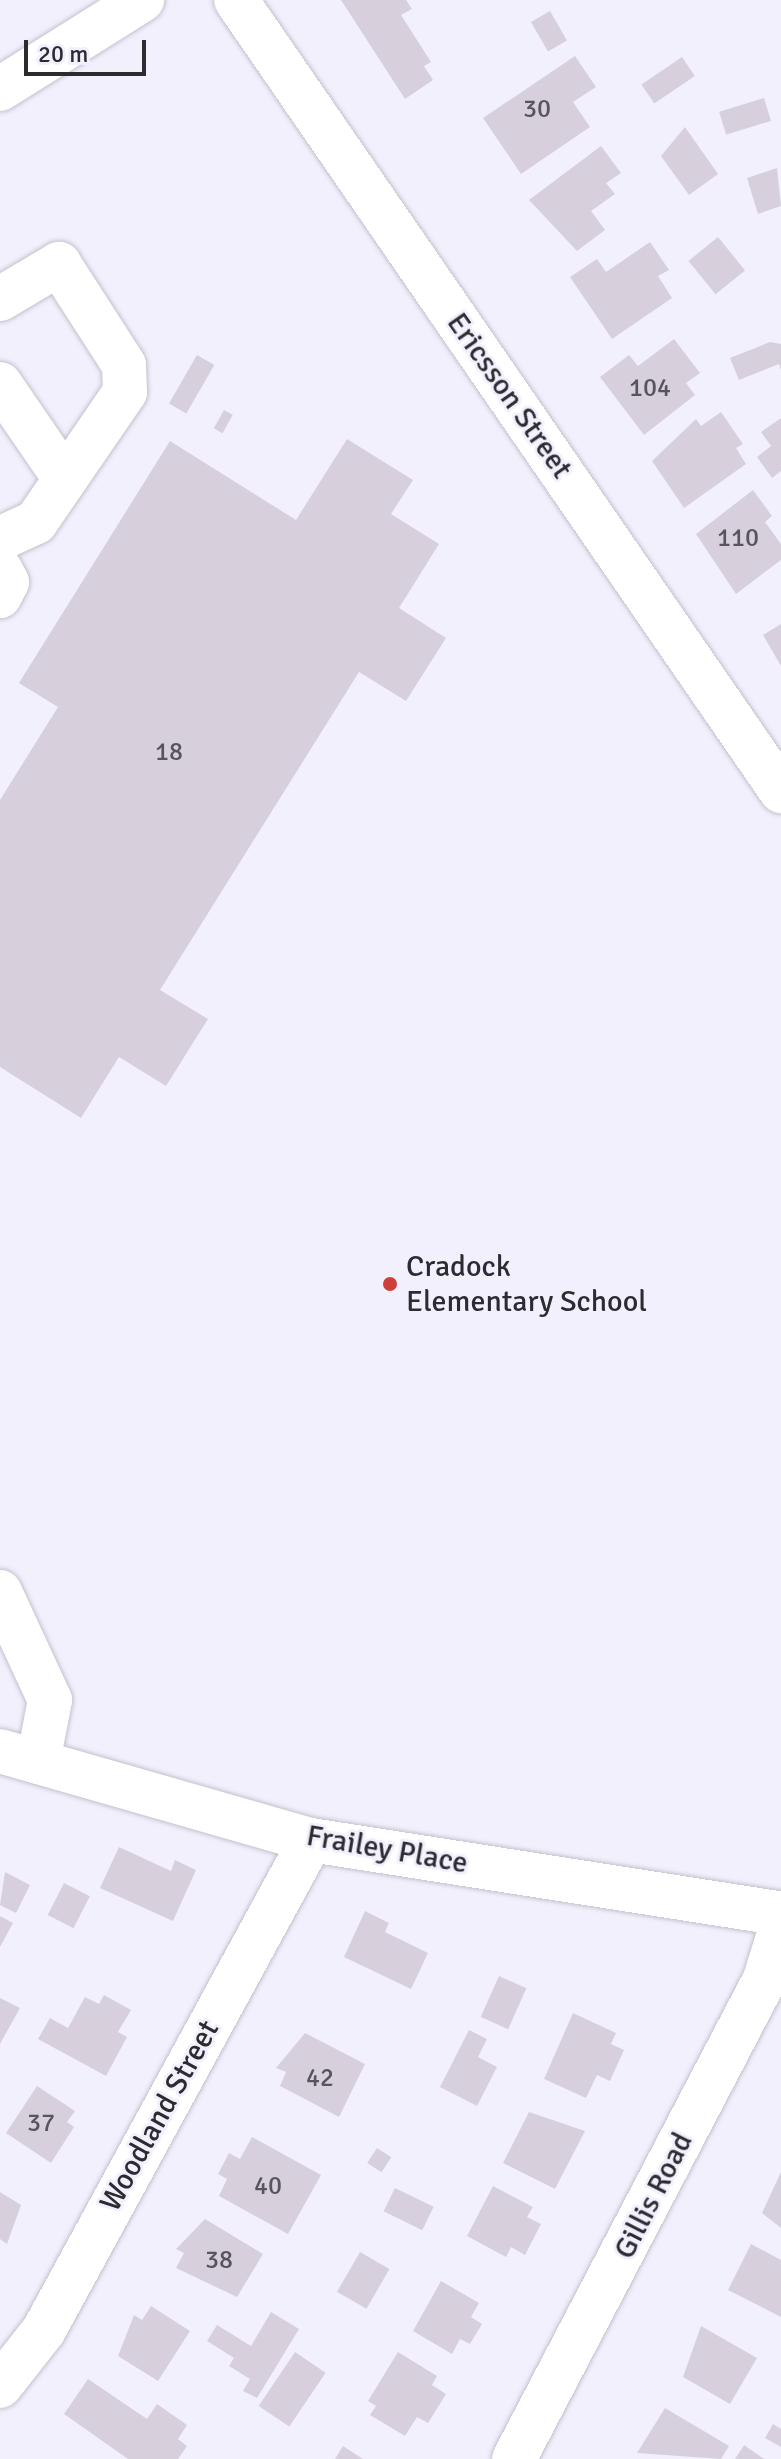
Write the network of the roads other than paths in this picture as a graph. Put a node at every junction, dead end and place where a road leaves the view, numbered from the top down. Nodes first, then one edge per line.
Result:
1 (142, 0) edge
2 (236, 0) edge
3 (0, 89) edge
4 (0, 299) edge
5 (0, 384) edge
6 (65, 479) junction
7 (0, 539) edge
8 (0, 569) edge
9 (0, 596) edge
10 (781, 791) edge
11 (0, 1592) edge
12 (19, 1756) edge
13 (311, 1840) junction
14 (781, 1914) edge
15 (781, 1927) edge
16 (773, 1991) edge
17 (0, 2386) edge
18 (517, 2458) edge

1 - 3 street
2 - 10 street, Ericsson Street
4 - 6 street
5 - 6 street
6 - 7 street
8 - 9 street
11 - 12 street
12 - 13 street, Frailey Place
13 - 14 street, Frailey Place
13 - 17 street, Woodland Street
15 - 16 street, Gillis Road
16 - 18 street, Gillis Road

